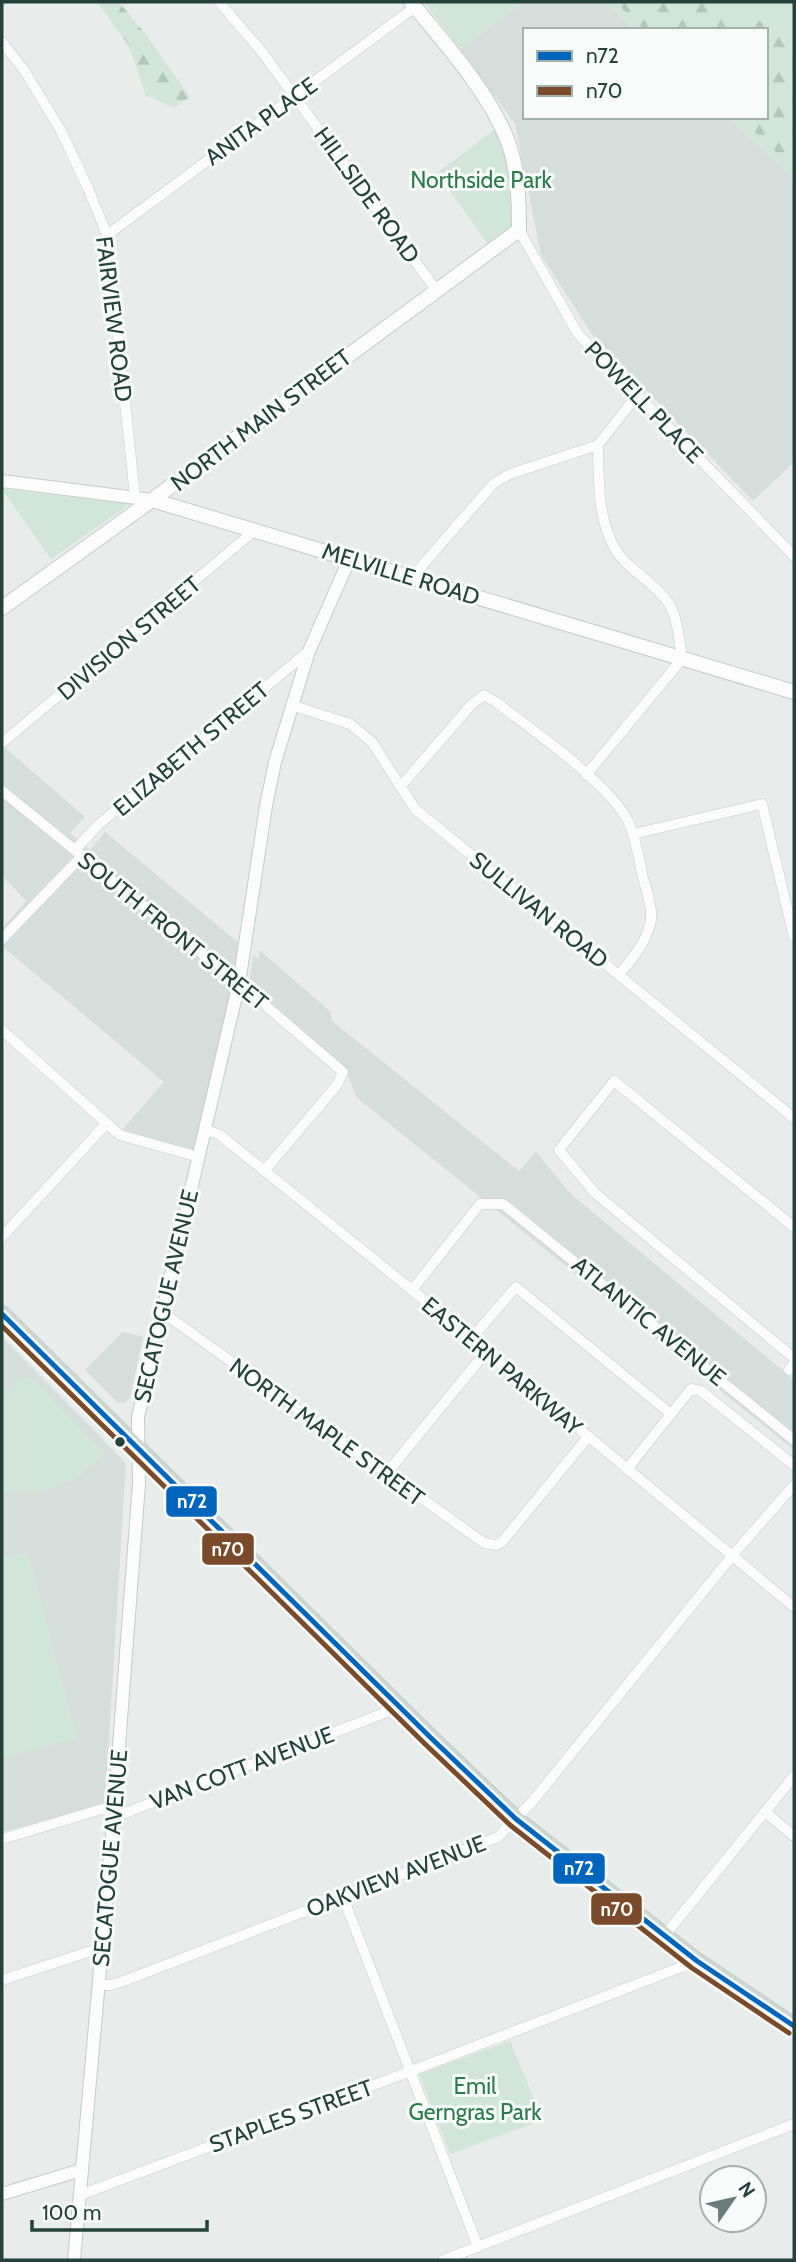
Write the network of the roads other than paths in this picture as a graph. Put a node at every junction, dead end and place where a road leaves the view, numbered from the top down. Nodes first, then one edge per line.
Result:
1 (219, 2) edge
2 (413, 4) edge
3 (2, 42) edge
4 (295, 96) junction
5 (519, 230) junction
6 (107, 235) junction
7 (437, 291) junction
8 (638, 394) junction
9 (598, 445) junction
10 (2, 481) edge
11 (135, 496) junction
12 (152, 500) junction
13 (254, 531) junction
14 (794, 556) edge
15 (349, 560) junction
16 (412, 577) junction
17 (2, 608) edge
18 (309, 651) junction
19 (682, 659) junction
20 (794, 692) edge
21 (291, 705) junction
22 (2, 743) edge
23 (586, 775) junction
24 (401, 786) junction
25 (2, 791) edge
26 (633, 834) junction
27 (78, 853) junction
28 (794, 937) edge
29 (2, 939) edge
30 (619, 975) junction
31 (239, 983) junction
32 (2, 1030) edge
33 (793, 1115) edge
34 (106, 1124) junction
35 (206, 1130) junction
36 (199, 1157) junction
37 (264, 1171) junction
38 (794, 1227) edge
39 (2, 1237) edge
40 (412, 1290) junction
41 (162, 1312) junction
42 (2, 1314) edge
43 (470, 1340) junction
44 (485, 1353) junction
45 (794, 1358) edge
46 (671, 1414) junction
47 (588, 1437) junction
48 (794, 1440) edge
49 (138, 1448) junction
50 (794, 1465) edge
51 (627, 1469) junction
52 (386, 1474) junction
53 (794, 1485) edge
54 (732, 1556) junction
55 (794, 1606) edge
56 (400, 1707) junction
57 (794, 1776) edge
58 (114, 1811) junction
59 (765, 1812) junction
60 (516, 1819) junction
61 (794, 1836) edge
62 (2, 1839) edge
63 (344, 1897) junction
64 (665, 1935) junction
65 (102, 1951) junction
66 (696, 1961) junction
67 (2, 1980) edge
68 (99, 1985) junction
69 (794, 2026) edge
70 (411, 2071) junction
71 (794, 2124) edge
72 (81, 2170) junction
73 (2, 2194) edge
74 (80, 2195) junction
75 (478, 2247) junction
76 (74, 2260) edge
77 (443, 2260) edge

1 - 4 street, HILLSIDE ROAD
2 - 4 street, ANITA PLACE
2 - 5 main road
3 - 6 street, FAIRVIEW ROAD
4 - 6 street, ANITA PLACE
4 - 7 street, HILLSIDE ROAD
5 - 7 main road, NORTH MAIN STREET
5 - 8 street, POWELL PLACE
6 - 11 street, FAIRVIEW ROAD
7 - 12 main road, NORTH MAIN STREET
8 - 9 street
8 - 14 street, POWELL PLACE
9 - 16 street
9 - 19 street
10 - 11 street, MELVILLE ROAD
11 - 12 street, MELVILLE ROAD
12 - 13 main road, MELVILLE ROAD
12 - 17 main road, NORTH MAIN STREET
13 - 15 main road, MELVILLE ROAD
13 - 22 street, DIVISION STREET
15 - 16 main road, MELVILLE ROAD
15 - 18 street, SECATOGUE AVENUE
16 - 19 main road, MELVILLE ROAD
18 - 21 street, SECATOGUE AVENUE
18 - 27 street, ELIZABETH STREET
19 - 20 main road, MELVILLE ROAD
19 - 23 street
21 - 24 street, SULLIVAN ROAD
21 - 31 street, SECATOGUE AVENUE
23 - 24 street
23 - 26 street
24 - 30 street, SULLIVAN ROAD
25 - 27 street, SOUTH FRONT STREET
26 - 28 street
26 - 30 street
27 - 29 street, ELIZABETH STREET
27 - 31 street, SOUTH FRONT STREET
30 - 33 street, SULLIVAN ROAD
31 - 35 street, SECATOGUE AVENUE
31 - 37 street, SOUTH FRONT STREET
32 - 34 street
34 - 36 street
34 - 39 street
35 - 36 street, SECATOGUE AVENUE
35 - 37 street, EASTERN PARKWAY
36 - 41 street, SECATOGUE AVENUE
37 - 40 street, EASTERN PARKWAY
38 - 45 street
40 - 43 street, EASTERN PARKWAY
40 - 48 street, ATLANTIC AVENUE
41 - 49 street, SECATOGUE AVENUE
41 - 52 street, NORTH MAPLE STREET
42 - 49 main road
43 - 44 street, EASTERN PARKWAY
43 - 46 street
44 - 47 street, EASTERN PARKWAY
44 - 52 street
46 - 50 street
46 - 51 street
47 - 51 street, EASTERN PARKWAY
47 - 52 street, NORTH MAPLE STREET
49 - 56 main road
49 - 58 street, SECATOGUE AVENUE
51 - 54 street, EASTERN PARKWAY
53 - 54 street, OAKVIEW AVENUE
54 - 55 street, EASTERN PARKWAY
54 - 60 street, OAKVIEW AVENUE
56 - 58 street, VAN COTT AVENUE
56 - 60 main road
57 - 59 street
58 - 62 street, VAN COTT AVENUE
58 - 65 street, SECATOGUE AVENUE
59 - 61 street
59 - 64 street
60 - 63 street, OAKVIEW AVENUE
60 - 64 main road
63 - 68 street, OAKVIEW AVENUE
63 - 70 street
64 - 66 main road
65 - 67 street
65 - 68 street, SECATOGUE AVENUE
66 - 69 main road
66 - 70 street, STAPLES STREET
68 - 72 street, SECATOGUE AVENUE
70 - 74 street, STAPLES STREET
70 - 75 street
71 - 75 street
72 - 73 street
72 - 74 street, SECATOGUE AVENUE
74 - 76 street, SECATOGUE AVENUE
75 - 77 street

